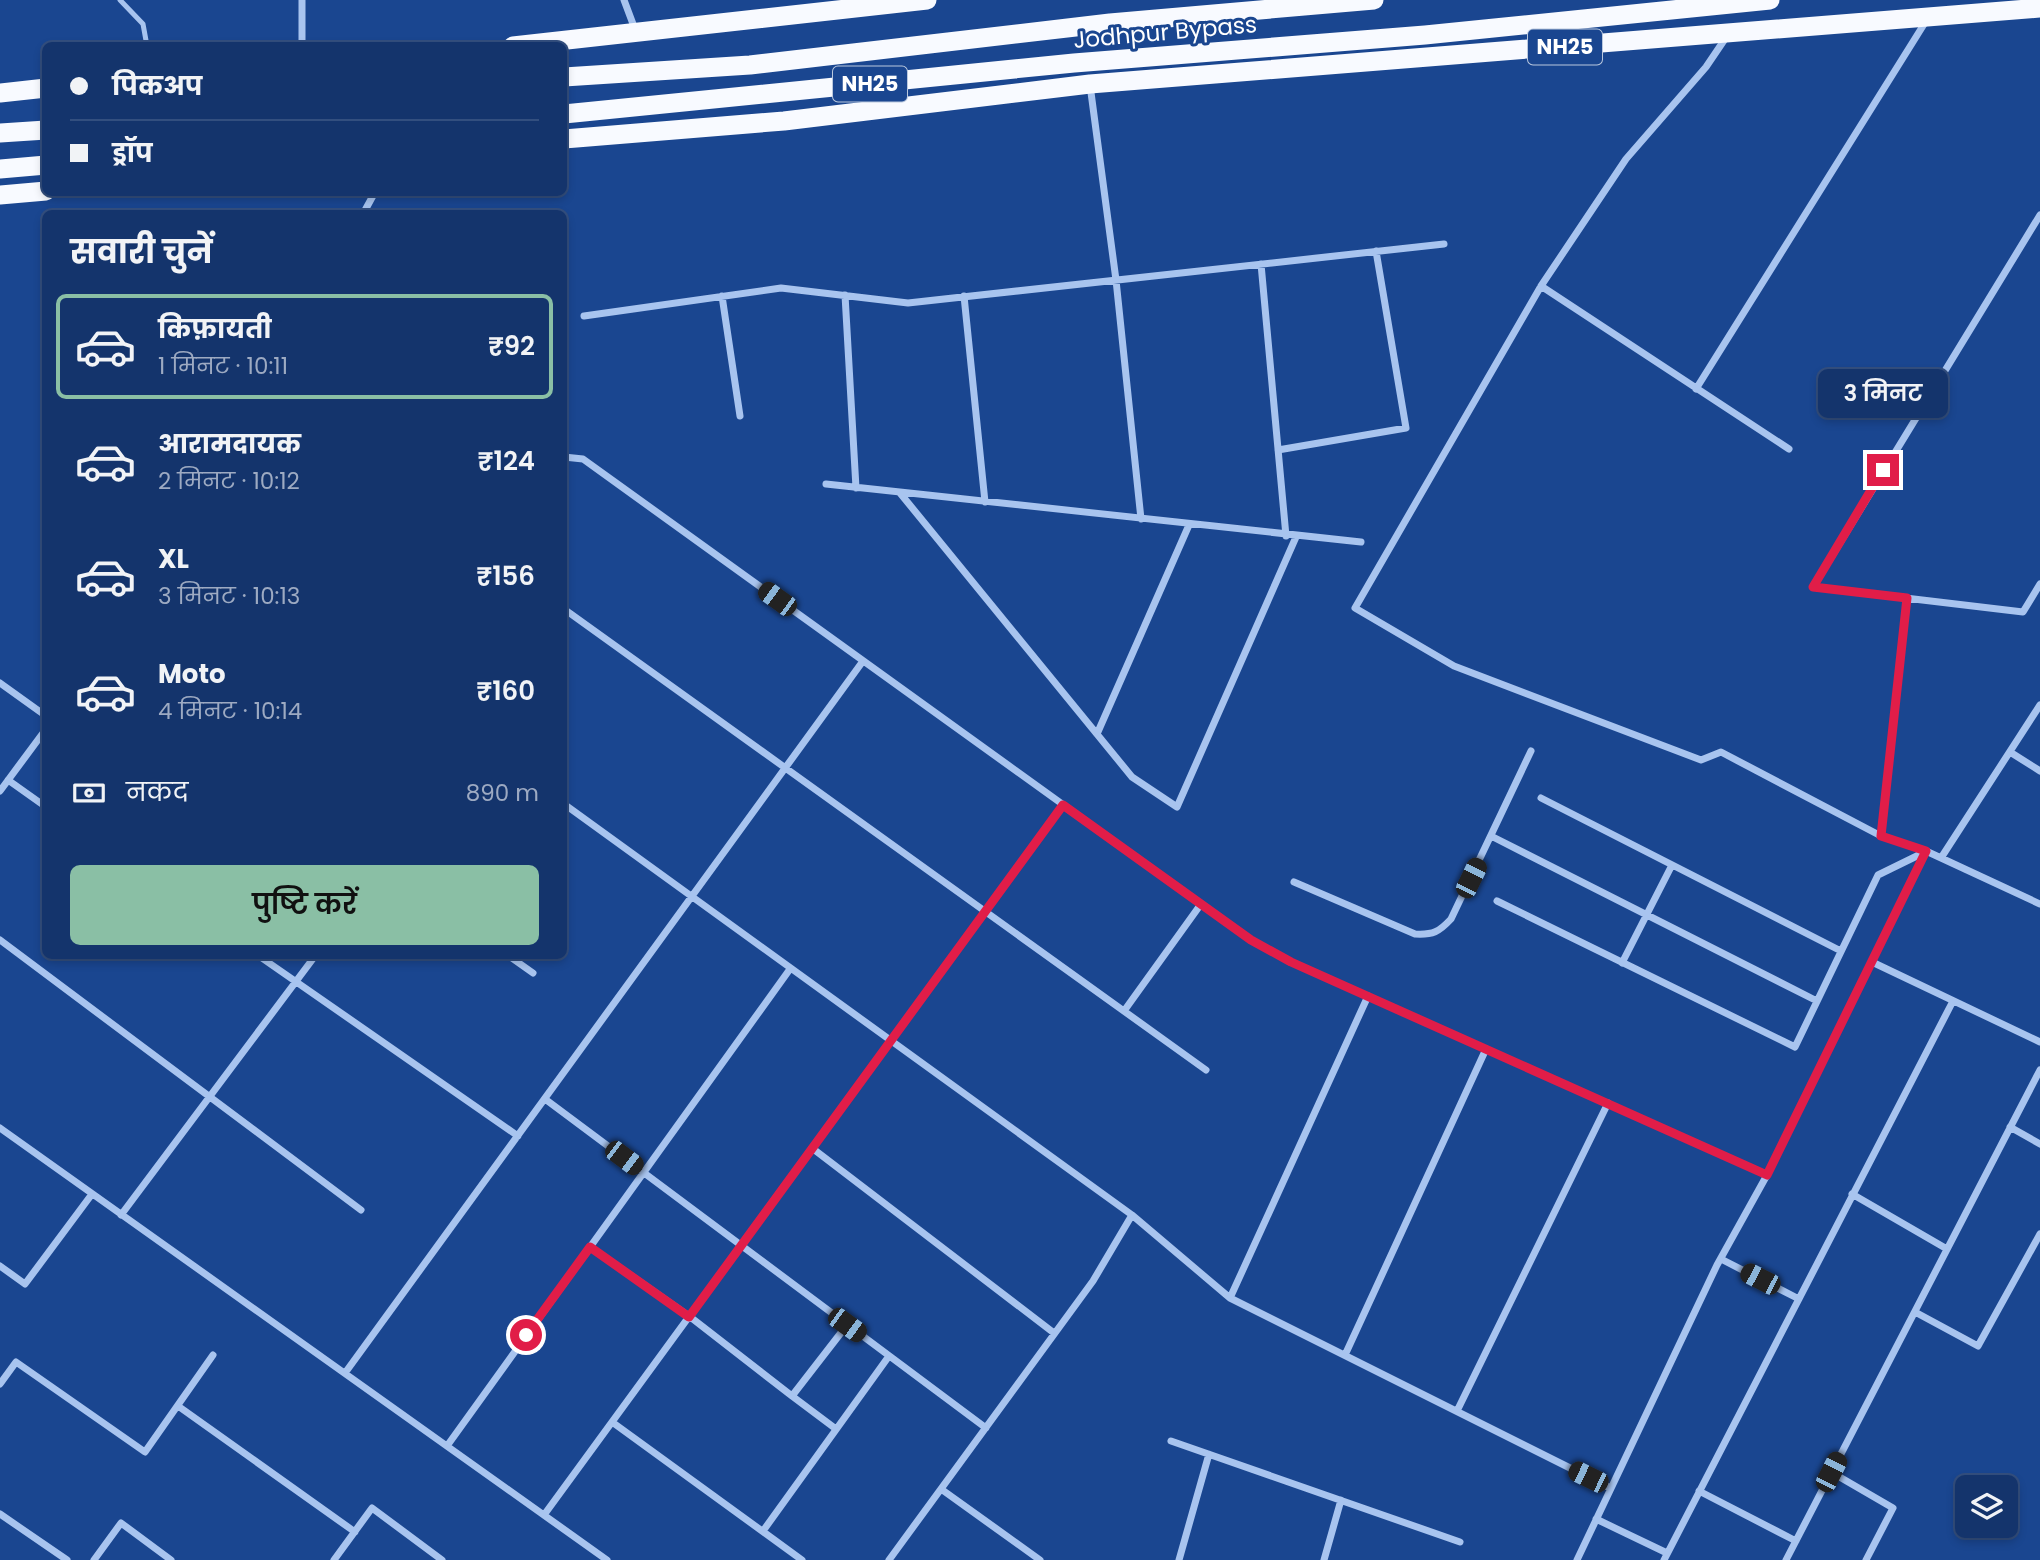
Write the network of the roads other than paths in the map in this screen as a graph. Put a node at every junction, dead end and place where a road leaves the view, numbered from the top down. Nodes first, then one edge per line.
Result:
1 (120, 0) edge
2 (302, 0) edge
3 (624, 0) edge
4 (927, 0) edge
5 (1374, 0) edge
6 (1770, 0) edge
7 (2040, 8) edge
8 (1928, 18) junction
9 (636, 34) junction
10 (1729, 34) junction
11 (147, 42) edge
12 (302, 42) edge
13 (554, 42) edge
14 (567, 77) edge
15 (1090, 83) junction
16 (42, 88) edge
17 (0, 93) edge
18 (567, 114) edge
19 (42, 130) edge
20 (0, 133) edge
21 (567, 139) edge
22 (42, 165) edge
23 (0, 169) edge
24 (42, 191) edge
25 (0, 195) edge
26 (2040, 215) edge
27 (1444, 244) dead end
28 (1376, 251) junction
29 (1261, 264) junction
30 (1116, 280) junction
31 (1541, 286) junction
32 (845, 295) junction
33 (722, 296) junction
34 (964, 296) junction
35 (584, 316) dead end
36 (1696, 389) junction
37 (740, 416) dead end
38 (1789, 449) dead end
39 (1278, 450) junction
40 (567, 457) edge
41 (826, 484) dead end
42 (856, 488) junction
43 (900, 493) junction
44 (985, 502) junction
45 (1140, 519) junction
46 (1189, 525) junction
47 (1286, 536) junction
48 (1296, 537) junction
49 (1361, 542) dead end
50 (2040, 584) edge
51 (2037, 596) edge
52 (1907, 598) junction
53 (567, 611) edge
54 (863, 661) junction
55 (0, 683) edge
56 (2040, 705) edge
57 (42, 713) edge
58 (42, 734) edge
59 (1097, 734) junction
60 (1531, 751) dead end
61 (2010, 751) junction
62 (785, 768) junction
63 (2040, 771) edge
64 (8, 780) junction
65 (0, 791) edge
66 (1541, 798) dead end
67 (42, 804) edge
68 (1063, 805) junction
69 (567, 806) edge
70 (1491, 836) junction
71 (1881, 836) junction
72 (1926, 851) junction
73 (1941, 858) junction
74 (1672, 865) junction
75 (1294, 882) dead end
76 (691, 897) junction
77 (1497, 901) dead end
78 (1201, 904) junction
79 (2040, 904) edge
80 (985, 912) junction
81 (1647, 915) junction
82 (0, 940) edge
83 (1841, 951) junction
84 (263, 959) edge
85 (312, 959) edge
86 (513, 959) edge
87 (1872, 962) junction
88 (1622, 963) junction
89 (790, 969) junction
90 (533, 973) dead end
91 (296, 981) junction
92 (1368, 996) junction
93 (1817, 1001) junction
94 (1953, 1001) junction
95 (1124, 1012) junction
96 (890, 1042) junction
97 (2040, 1042) edge
98 (1486, 1049) junction
99 (1206, 1070) dead end
100 (2040, 1070) edge
101 (209, 1097) junction
102 (545, 1099) junction
103 (1608, 1103) junction
104 (0, 1128) edge
105 (2010, 1128) junction
106 (518, 1136) junction
107 (2040, 1144) edge
108 (812, 1148) junction
109 (643, 1172) junction
110 (1767, 1175) junction
111 (92, 1194) junction
112 (1852, 1194) junction
113 (361, 1210) dead end
114 (121, 1214) junction
115 (1132, 1215) junction
116 (2040, 1234) edge
117 (741, 1245) junction
118 (590, 1247) junction
119 (1947, 1249) junction
120 (1721, 1259) junction
121 (0, 1266) edge
122 (1230, 1298) junction
123 (1799, 1299) junction
124 (1915, 1312) junction
125 (689, 1317) junction
126 (847, 1325) junction
127 (1055, 1334) junction
128 (1345, 1355) junction
129 (213, 1356) dead end
130 (889, 1356) junction
131 (345, 1373) junction
132 (0, 1384) edge
133 (792, 1396) junction
134 (178, 1406) junction
135 (1457, 1411) junction
136 (612, 1422) junction
137 (986, 1428) junction
138 (836, 1429) junction
139 (1171, 1441) dead end
140 (447, 1446) junction
141 (1209, 1454) junction
142 (1831, 1472) junction
143 (1610, 1488) junction
144 (941, 1489) junction
145 (1699, 1491) junction
146 (1341, 1500) junction
147 (0, 1514) edge
148 (544, 1515) junction
149 (1596, 1519) junction
150 (763, 1531) junction
151 (355, 1532) junction
152 (1796, 1541) junction
153 (1460, 1542) dead end
154 (1666, 1557) edge
155 (67, 1560) edge
156 (94, 1560) edge
157 (172, 1560) edge
158 (334, 1560) edge
159 (442, 1560) edge
160 (607, 1560) edge
161 (802, 1560) edge
162 (889, 1560) edge
163 (1040, 1560) edge
164 (1179, 1560) edge
165 (1324, 1560) edge
166 (1577, 1560) edge
167 (1786, 1560) edge
168 (1866, 1560) edge

1 - 11 lane
2 - 12 street
3 - 9 street
4 - 9 highway
5 - 14 highway, Jodhpur Bypass / NH25
6 - 18 highway, Jodhpur Bypass / NH25
7 - 8 highway, NH25
8 - 10 highway, NH25
8 - 36 street
9 - 13 highway
10 - 15 highway, NH25
10 - 31 street
15 - 21 highway, NH25
15 - 30 street
16 - 17 highway
19 - 20 highway
22 - 23 highway
24 - 25 highway
26 - 52 street
27 - 28 street
28 - 29 street
28 - 39 street
29 - 30 street
29 - 39 street
30 - 34 street
30 - 45 street
31 - 36 street
31 - 71 street
32 - 33 street
32 - 34 street
32 - 42 street
33 - 35 street
33 - 37 street
34 - 44 street
36 - 38 street
39 - 47 street
40 - 54 street
41 - 42 street
42 - 43 street
43 - 44 street
43 - 59 street
44 - 45 street
45 - 46 street
46 - 47 street
46 - 59 street
47 - 48 street
48 - 49 street
48 - 59 street
50 - 51 street
51 - 52 street
52 - 71 street
53 - 62 street
54 - 62 street
54 - 68 street
55 - 57 street
56 - 61 street
58 - 64 street
60 - 70 street
61 - 63 street
61 - 73 street
62 - 76 street
62 - 80 street
64 - 65 street
64 - 67 street
66 - 74 street
68 - 78 street
68 - 80 street
69 - 76 street
70 - 75 street
70 - 81 street
71 - 72 street
72 - 73 street
72 - 83 street
72 - 87 street
73 - 79 street
74 - 81 street
74 - 83 street
76 - 89 street
76 - 102 street
77 - 88 street
78 - 92 street
78 - 95 street
80 - 95 street
80 - 96 street
81 - 88 street
81 - 93 street
82 - 101 street
83 - 93 street
84 - 91 street
85 - 91 street
86 - 90 street
87 - 94 street
87 - 110 street
88 - 93 street
89 - 96 street
89 - 109 street
91 - 101 street
91 - 106 street
92 - 98 street
92 - 122 street
94 - 97 street
94 - 112 street
95 - 99 street
96 - 108 street
96 - 115 street
98 - 103 street
98 - 128 street
100 - 105 street
101 - 113 street
101 - 114 street
102 - 106 street
102 - 109 street
103 - 110 street
103 - 135 street
104 - 111 street
105 - 107 street
105 - 119 street
106 - 131 street
108 - 117 street
108 - 127 street
109 - 117 street
109 - 118 street
110 - 120 street
111 - 114 street
111 - 121 street
112 - 119 street
112 - 123 street
114 - 131 street
115 - 122 street
115 - 127 street
116 - 124 street
117 - 125 street
117 - 126 street
118 - 125 street
118 - 140 street
119 - 124 street
120 - 123 street
120 - 143 street
122 - 128 street
123 - 145 street
124 - 142 street
125 - 133 street
125 - 136 street
126 - 130 street
126 - 133 street
127 - 137 street
128 - 135 street
129 - 134 street
130 - 137 street
130 - 138 street
131 - 140 street
132 - 134 street
133 - 138 street
134 - 151 street
135 - 143 street
136 - 148 street
136 - 150 street
137 - 144 street
138 - 150 street
139 - 141 street
140 - 148 street
141 - 146 street
141 - 164 street
142 - 152 street
142 - 168 street
143 - 149 street
144 - 162 street
144 - 163 street
145 - 152 street
145 - 154 street
146 - 153 street
146 - 165 street
147 - 155 street
148 - 160 street
149 - 154 street
149 - 166 street
150 - 161 street
151 - 158 street
151 - 159 street
152 - 167 street
156 - 157 street

